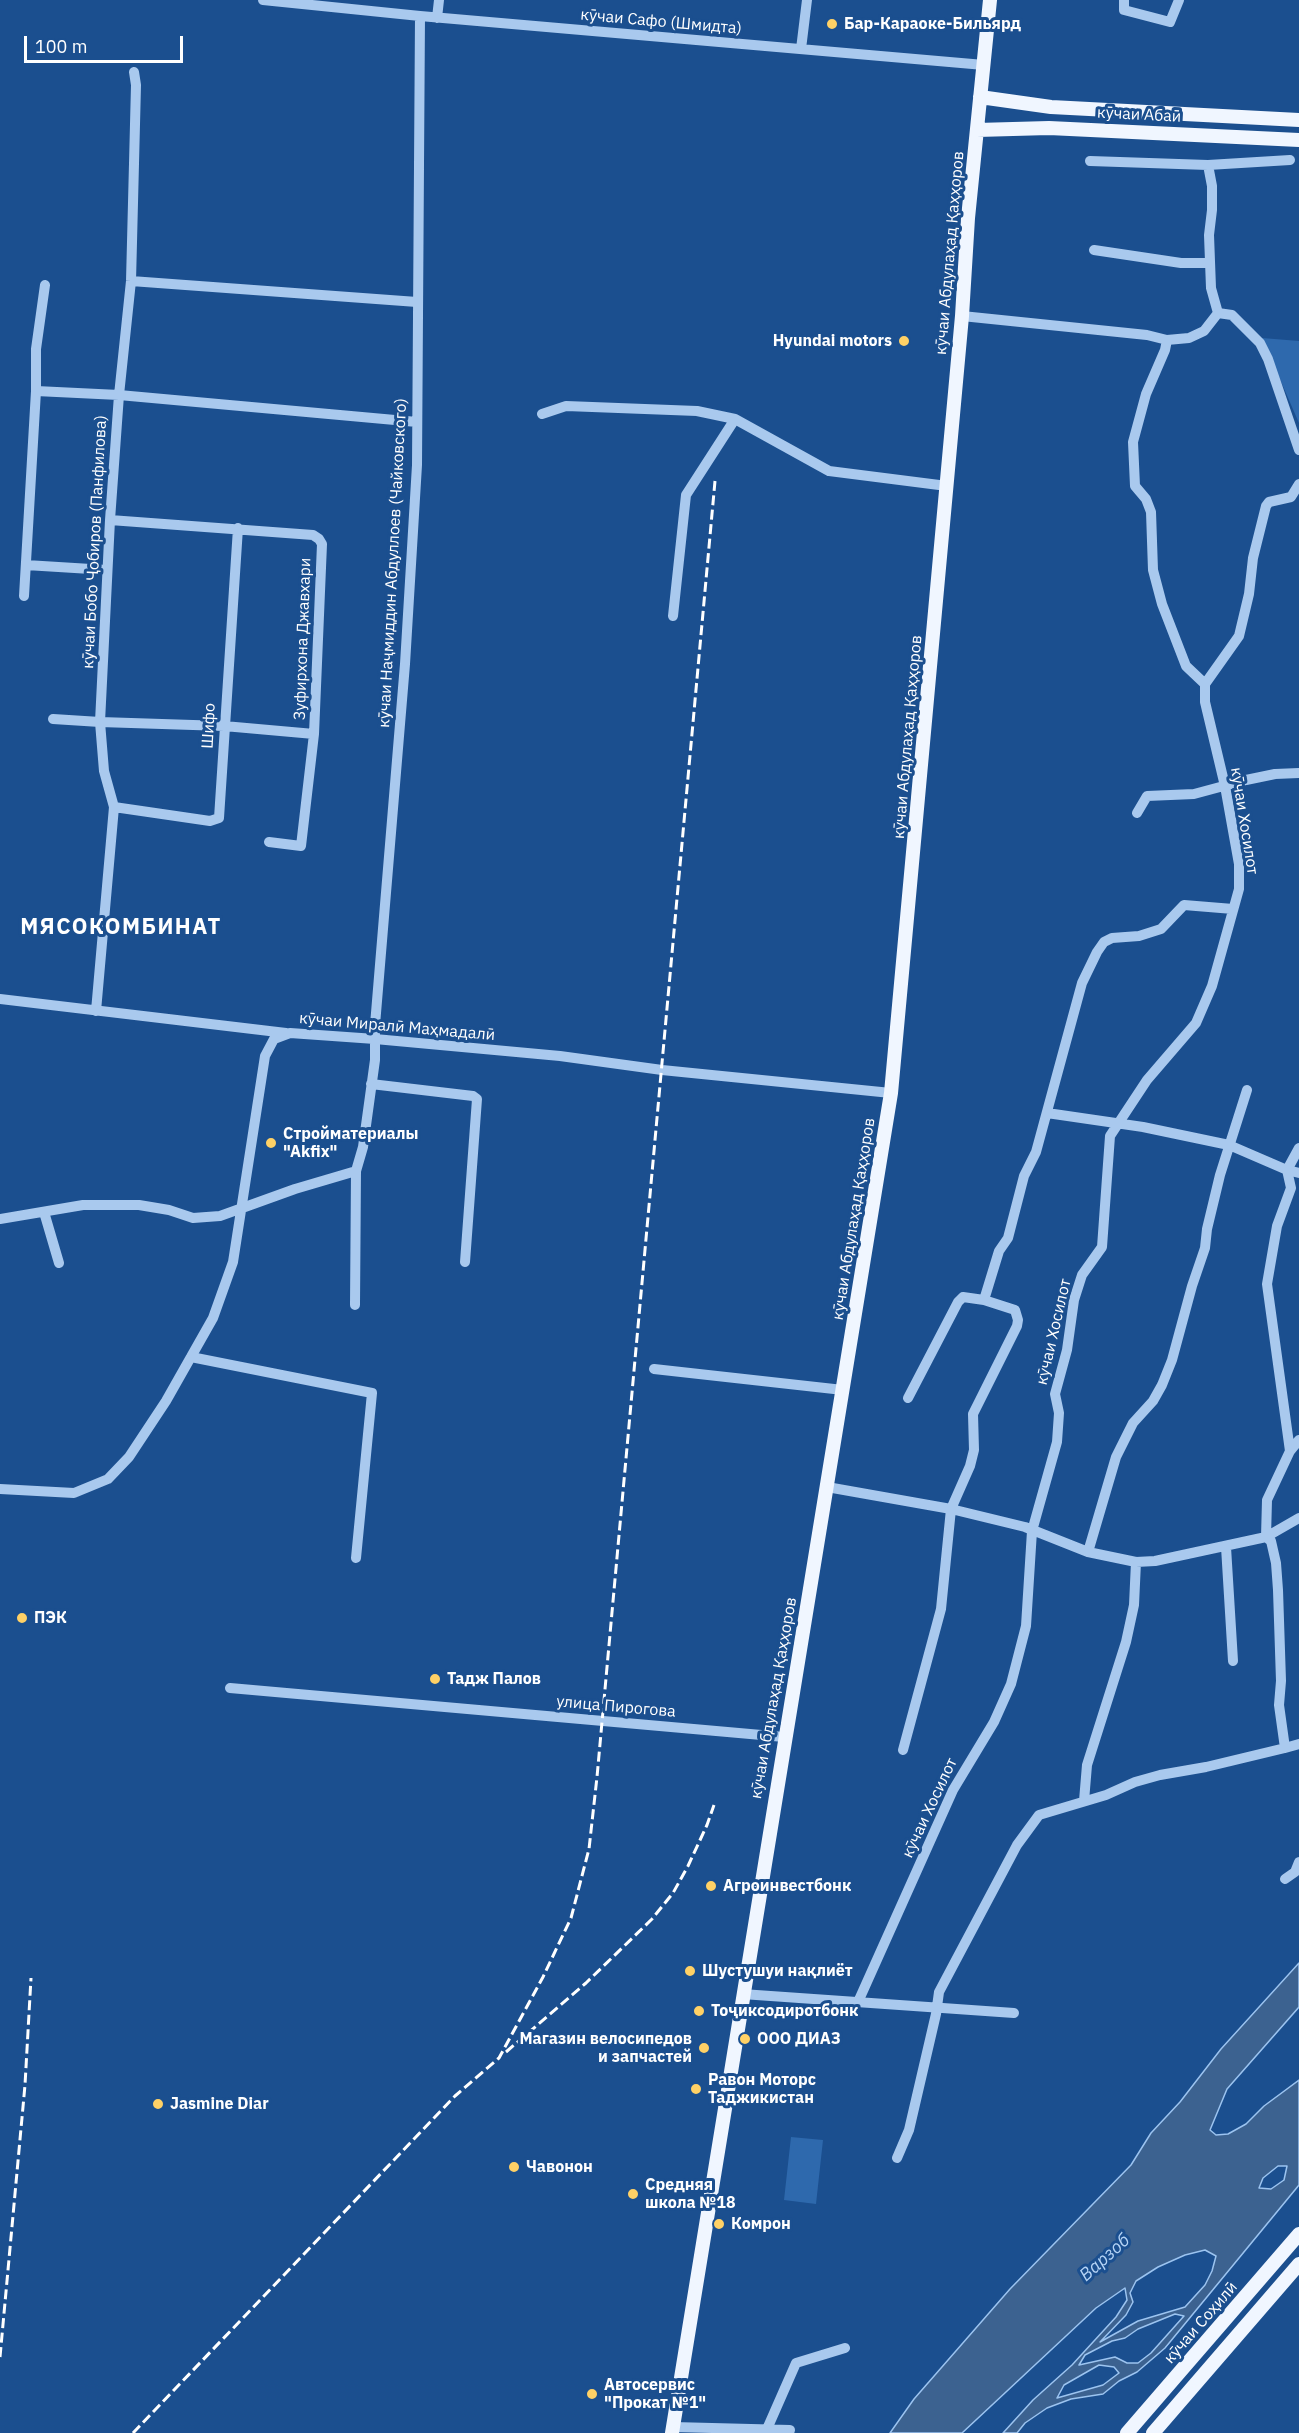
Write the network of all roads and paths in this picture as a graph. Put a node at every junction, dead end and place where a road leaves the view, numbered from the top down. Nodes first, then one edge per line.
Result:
1 (263, 0) edge
2 (439, 0) edge
3 (807, 0) edge
4 (990, 0) edge
5 (1124, 0) edge
6 (1179, 0) edge
7 (420, 16) junction
8 (437, 18) junction
9 (801, 49) junction
10 (984, 65) junction
11 (134, 72) dead end
12 (980, 97) junction
13 (1299, 120) edge
14 (977, 130) junction
15 (1299, 140) edge
16 (1290, 160) dead end
17 (1090, 161) dead end
18 (1208, 165) junction
19 (1094, 250) dead end
20 (1210, 263) junction
21 (131, 281) junction
22 (45, 285) dead end
23 (417, 302) junction
24 (1218, 313) junction
25 (962, 316) junction
26 (1167, 340) junction
27 (36, 392) junction
28 (119, 395) junction
29 (542, 414) dead end
30 (735, 419) junction
31 (417, 422) junction
32 (1299, 450) edge
33 (1299, 483) edge
34 (947, 486) junction
35 (110, 520) junction
36 (238, 528) junction
37 (26, 565) junction
38 (107, 570) junction
39 (24, 596) dead end
40 (673, 616) dead end
41 (1205, 684) junction
42 (53, 719) dead end
43 (100, 722) junction
44 (224, 726) junction
45 (314, 734) junction
46 (1299, 773) edge
47 (1225, 786) junction
48 (114, 807) junction
49 (1137, 813) dead end
50 (269, 842) dead end
51 (1233, 909) junction
52 (0, 999) edge
53 (96, 1011) junction
54 (290, 1033) junction
55 (375, 1039) junction
56 (371, 1084) junction
57 (1247, 1090) dead end
58 (891, 1094) junction
59 (1047, 1113) junction
60 (1120, 1123) junction
61 (1229, 1145) junction
62 (1299, 1148) edge
63 (1287, 1170) junction
64 (356, 1171) junction
65 (1299, 1173) edge
66 (240, 1210) junction
67 (44, 1212) junction
68 (0, 1220) edge
69 (465, 1262) dead end
70 (59, 1263) dead end
71 (984, 1300) junction
72 (355, 1305) dead end
73 (191, 1357) junction
74 (654, 1369) dead end
75 (843, 1390) junction
76 (908, 1398) dead end
77 (1299, 1440) edge
78 (1290, 1450) junction
79 (827, 1487) junction
80 (0, 1489) edge
81 (951, 1509) junction
82 (1299, 1518) edge
83 (1032, 1531) junction
84 (1266, 1537) junction
85 (1226, 1547) junction
86 (1088, 1552) junction
87 (356, 1558) dead end
88 (1136, 1562) junction
89 (1233, 1661) dead end
90 (230, 1688) dead end
91 (784, 1737) junction
92 (1299, 1744) edge
93 (1285, 1748) junction
94 (903, 1750) dead end
95 (1084, 1801) junction
96 (1299, 1862) edge
97 (1285, 1879) dead end
98 (742, 1994) junction
99 (858, 2002) junction
100 (937, 2008) junction
101 (1014, 2013) dead end
102 (897, 2158) dead end
103 (1299, 2234) edge
104 (1299, 2264) edge
105 (845, 2348) dead end
106 (767, 2429) junction
107 (672, 2430) edge
108 (789, 2433) edge
109 (1127, 2433) edge
110 (1153, 2433) edge

1 - 7 street, кӯчаи Сафо (Шмидта)
2 - 8 street
3 - 9 street
4 - 10 main road, кӯчаи Абдулаҳад Қаҳҳоров
5 - 6 street
7 - 8 street, кӯчаи Сафо (Шмидта)
7 - 23 street, кӯчаи Наҷмиддин Абдуллоев (Чайковского)
8 - 9 street, кӯчаи Сафо (Шмидта)
9 - 10 street, кӯчаи Сафо (Шмидта)
10 - 12 main road, кӯчаи Абдулаҳад Қаҳҳоров
11 - 21 street, кӯчаи Бобо Ҷобиров (Панфилова)
12 - 13 main road, кӯчаи Абаӣ
12 - 14 main road, кӯчаи Абдулаҳад Қаҳҳоров
14 - 15 main road, кӯчаи Абаӣ
14 - 25 main road, кӯчаи Абдулаҳад Қаҳҳоров
16 - 18 street
17 - 18 street
18 - 20 street
19 - 20 street
20 - 24 street
21 - 23 street
21 - 28 street, кӯчаи Бобо Ҷобиров (Панфилова)
22 - 27 street
23 - 31 street, кӯчаи Наҷмиддин Абдуллоев (Чайковского)
24 - 26 street
24 - 32 street
25 - 26 street
25 - 34 main road, кӯчаи Абдулаҳад Қаҳҳоров
26 - 41 street
27 - 28 street
27 - 37 street
28 - 31 street
28 - 35 street, кӯчаи Бобо Ҷобиров (Панфилова)
29 - 30 street
30 - 34 street
30 - 40 street
31 - 55 street, кӯчаи Наҷмиддин Абдуллоев (Чайковского)
33 - 41 street
34 - 58 main road, кӯчаи Абдулаҳад Қаҳҳоров
35 - 36 street, Зуфирхона Джавхари
35 - 38 street, кӯчаи Бобо Ҷобиров (Панфилова)
36 - 44 street, Шифо
36 - 45 street, Зуфирхона Джавхари
37 - 38 street
37 - 39 street
38 - 43 street, кӯчаи Бобо Ҷобиров (Панфилова)
41 - 47 street, кӯчаи Хосилот
42 - 43 street
43 - 44 street
43 - 48 street, кӯчаи Бобо Ҷобиров (Панфилова)
44 - 45 street
44 - 48 street, Шифо
45 - 50 street, Зуфирхона Джавхари
46 - 47 street
47 - 49 street
47 - 51 street, кӯчаи Хосилот
48 - 53 street, кӯчаи Бобо Ҷобиров (Панфилова)
51 - 59 street
51 - 60 street, кӯчаи Хосилот
52 - 53 street
53 - 54 street
54 - 55 street, кӯчаи Миралӣ Маҳмадалӣ
54 - 66 street, кӯчаи Миралӣ Маҳмадалӣ
55 - 56 street, кӯчаи Наҷмиддин Абдуллоев (Чайковского)
55 - 58 street, кӯчаи Миралӣ Маҳмадалӣ
56 - 64 street, кӯчаи Наҷмиддин Абдуллоев (Чайковского)
56 - 69 street
57 - 61 street
58 - 75 main road, кӯчаи Абдулаҳад Қаҳҳоров
59 - 60 street
59 - 71 street
60 - 61 street
60 - 83 street, кӯчаи Хосилот
61 - 63 street
61 - 86 street
62 - 63 street
63 - 65 street
63 - 78 street
64 - 66 street
64 - 72 street, кӯчаи Наҷмиддин Абдуллоев (Чайковского)
66 - 67 street
66 - 73 street, кӯчаи Миралӣ Маҳмадалӣ
67 - 68 street
67 - 70 street
71 - 76 street
71 - 81 street
73 - 80 street, кӯчаи Миралӣ Маҳмадалӣ
73 - 87 street
74 - 75 street
75 - 79 main road, кӯчаи Абдулаҳад Қаҳҳоров
77 - 78 street
78 - 84 street
79 - 81 street
79 - 91 main road, кӯчаи Абдулаҳад Қаҳҳоров
81 - 83 street
81 - 94 street
82 - 84 street
83 - 86 street
83 - 99 street, кӯчаи Хосилот
84 - 85 street
84 - 93 street
85 - 88 street
85 - 89 street
86 - 88 street
88 - 95 street
90 - 91 street, улица Пирогова
91 - 98 main road, кӯчаи Абдулаҳад Қаҳҳоров
92 - 93 street
93 - 95 street
95 - 100 street
96 - 97 street
98 - 99 street
98 - 107 main road, кӯчаи Абдулаҳад Қаҳҳоров
99 - 100 street
100 - 101 street
100 - 102 street
103 - 109 main road, кӯчаи Соҳилӣ
104 - 110 main road
105 - 106 street
106 - 107 street
106 - 108 street

